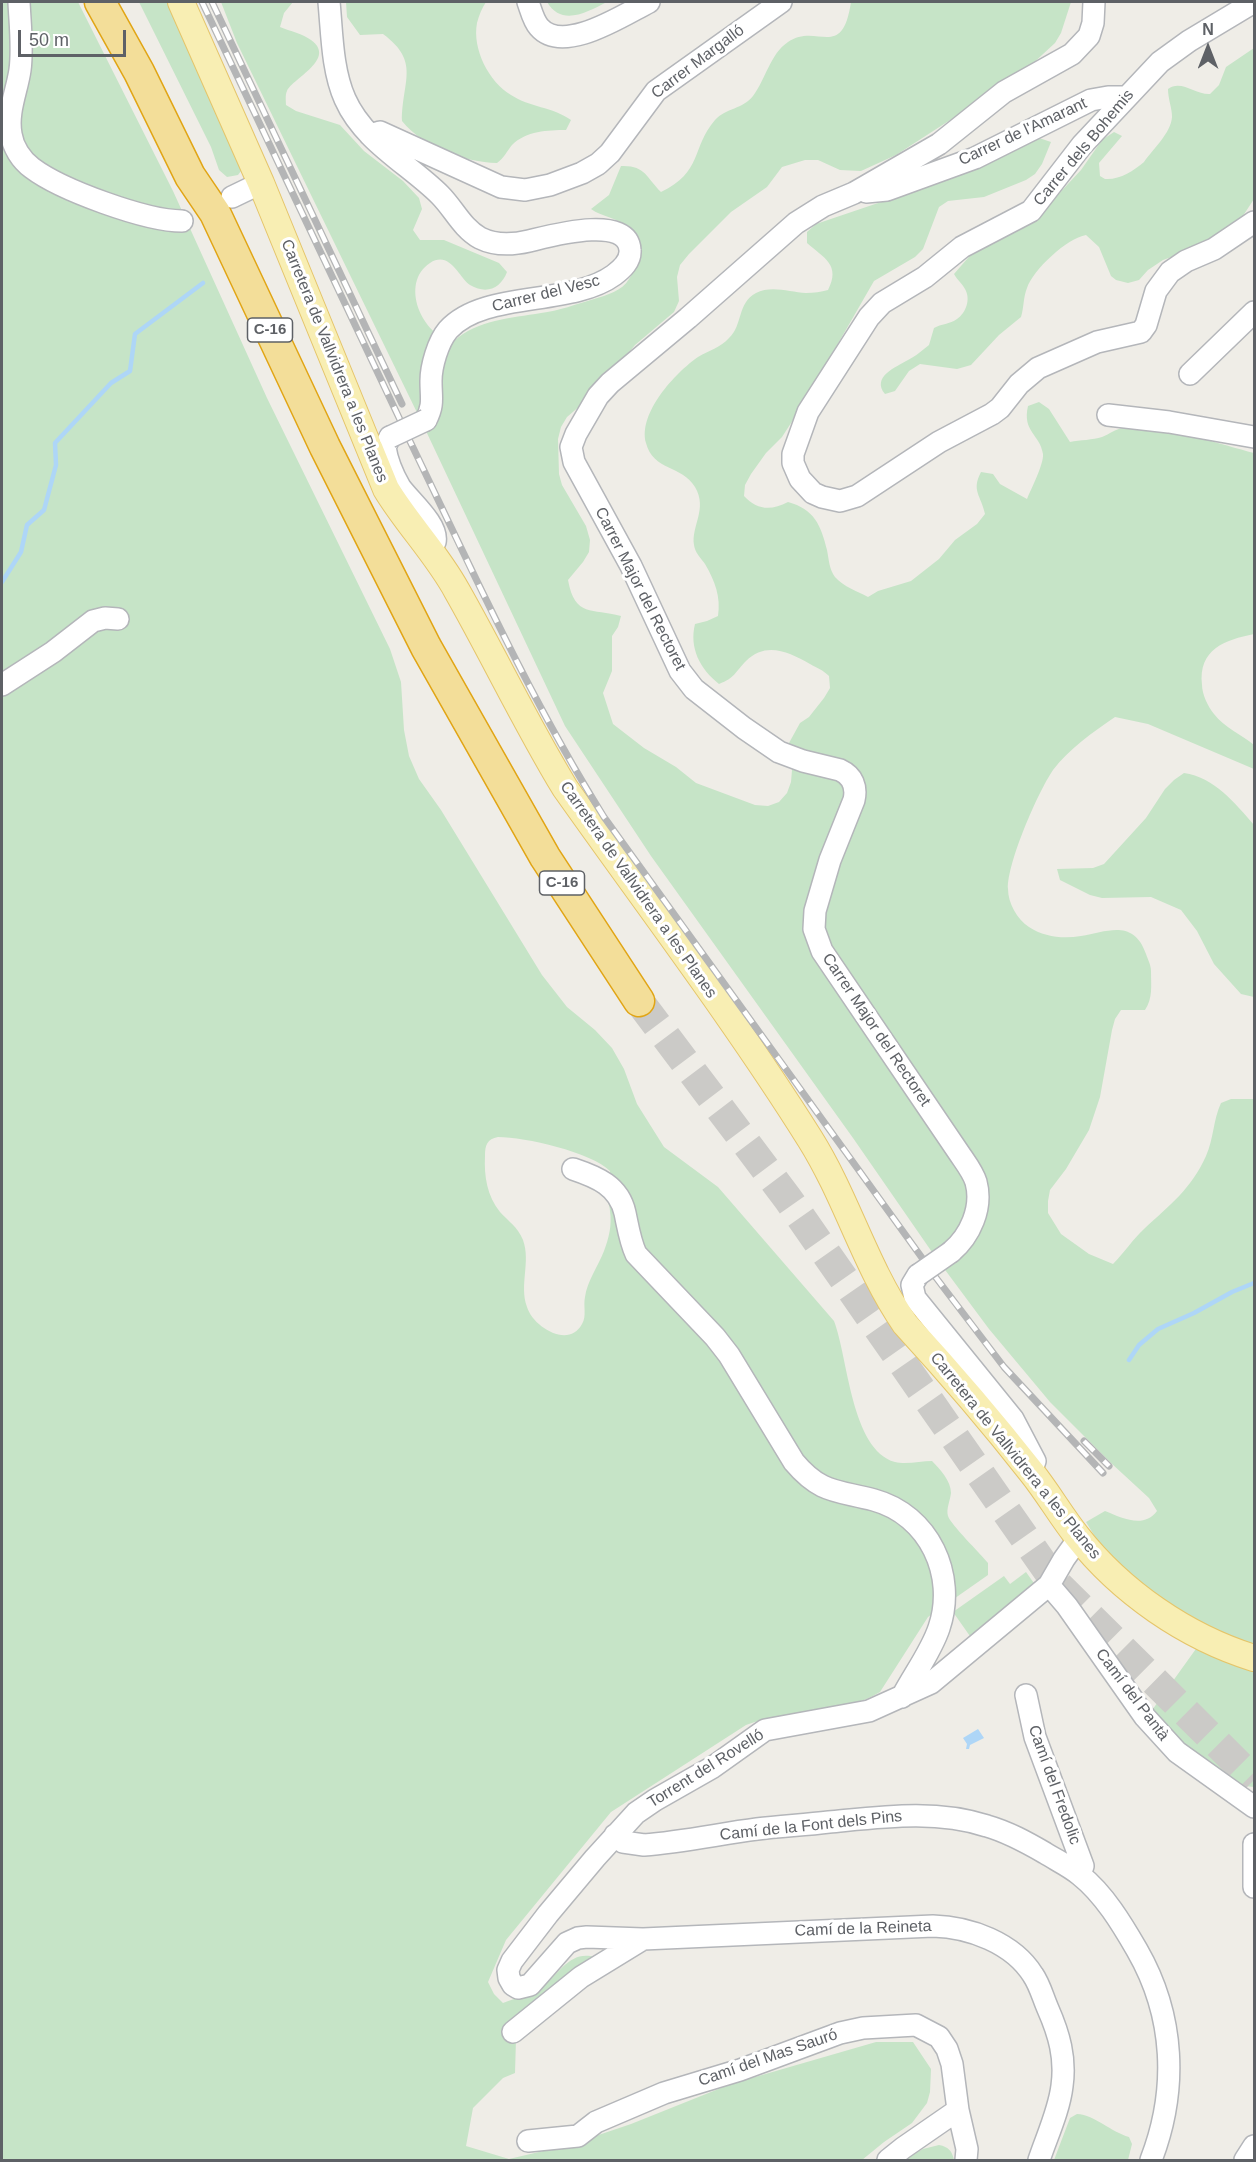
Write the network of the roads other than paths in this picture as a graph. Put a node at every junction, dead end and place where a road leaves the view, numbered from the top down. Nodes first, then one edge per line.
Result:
1 (19, 2) edge
2 (100, 2) edge
3 (120, 2) edge
4 (181, 2) edge
5 (329, 2) edge
6 (528, 2) edge
7 (649, 2) edge
8 (781, 2) edge
9 (1094, 2) edge
10 (1254, 2) edge
11 (146, 68) junction
12 (1125, 97) junction
13 (370, 135) junction
14 (261, 183) junction
15 (854, 193) junction
16 (224, 205) junction
17 (182, 221) dead end
18 (1254, 222) edge
19 (1254, 312) edge
20 (1190, 374) dead end
21 (1108, 415) dead end
22 (1254, 437) edge
23 (428, 548) junction
24 (118, 619) dead end
25 (2, 685) edge
26 (639, 1001) tunnel mouth
27 (573, 1169) dead end
28 (1031, 1472) junction
29 (1079, 1538) junction
30 (1049, 1586) junction
31 (1254, 1658) edge
32 (1026, 1695) dead end
33 (902, 1697) junction
34 (1254, 1807) edge
35 (615, 1835) junction
36 (1254, 1844) edge
37 (1080, 1875) junction
38 (1254, 1887) edge
39 (642, 1939) junction
40 (513, 2032) dead end
41 (958, 2110) junction
42 (528, 2141) dead end
43 (1254, 2146) edge
44 (888, 2160) edge
45 (966, 2160) edge
46 (1039, 2160) edge
47 (1151, 2160) edge
48 (1245, 2160) edge

1 - 17 street
2 - 11 highway, C-16
3 - 11 highway, C-16
4 - 14 main road, Carretera de Vallvidrera a les Planes
5 - 13 street
6 - 7 street
8 - 13 street, Carrer Margalló
9 - 15 street, Carrer Major del Rectoret
10 - 12 street, Carrer dels Bohemis
11 - 16 highway, C-16
12 - 15 street, Carrer de l'Amarant
12 - 18 street, Carrer dels Bohemis
13 - 23 street, Carrer del Vesc, bridge
14 - 16 street
14 - 23 main road, Carretera de Vallvidrera a les Planes
15 - 28 street, Carrer Major del Rectoret, bridge
16 - 26 highway, C-16
19 - 20 street
21 - 22 street
23 - 28 main road, Carretera de Vallvidrera a les Planes
24 - 25 street
27 - 33 street
28 - 29 main road, Carretera de Vallvidrera a les Planes
29 - 30 street, Torrent del Rovelló
29 - 31 main road, Carretera de Vallvidrera a les Planes
30 - 33 street, Torrent del Rovelló
30 - 34 street, Camí del Pantà
32 - 37 street, Camí del Fredolic
33 - 35 street, Torrent del Rovelló
35 - 37 street, Camí de la Font dels Pins
35 - 39 street, Torrent del Rovelló
36 - 38 street
37 - 47 street, Camí de la Font dels Pins
39 - 40 street, Camí de la Reineta
39 - 46 street, Camí de la Reineta
41 - 42 street, Camí del Mas Sauró
41 - 44 street
41 - 45 street, Camí del Mas Sauró
43 - 48 street

